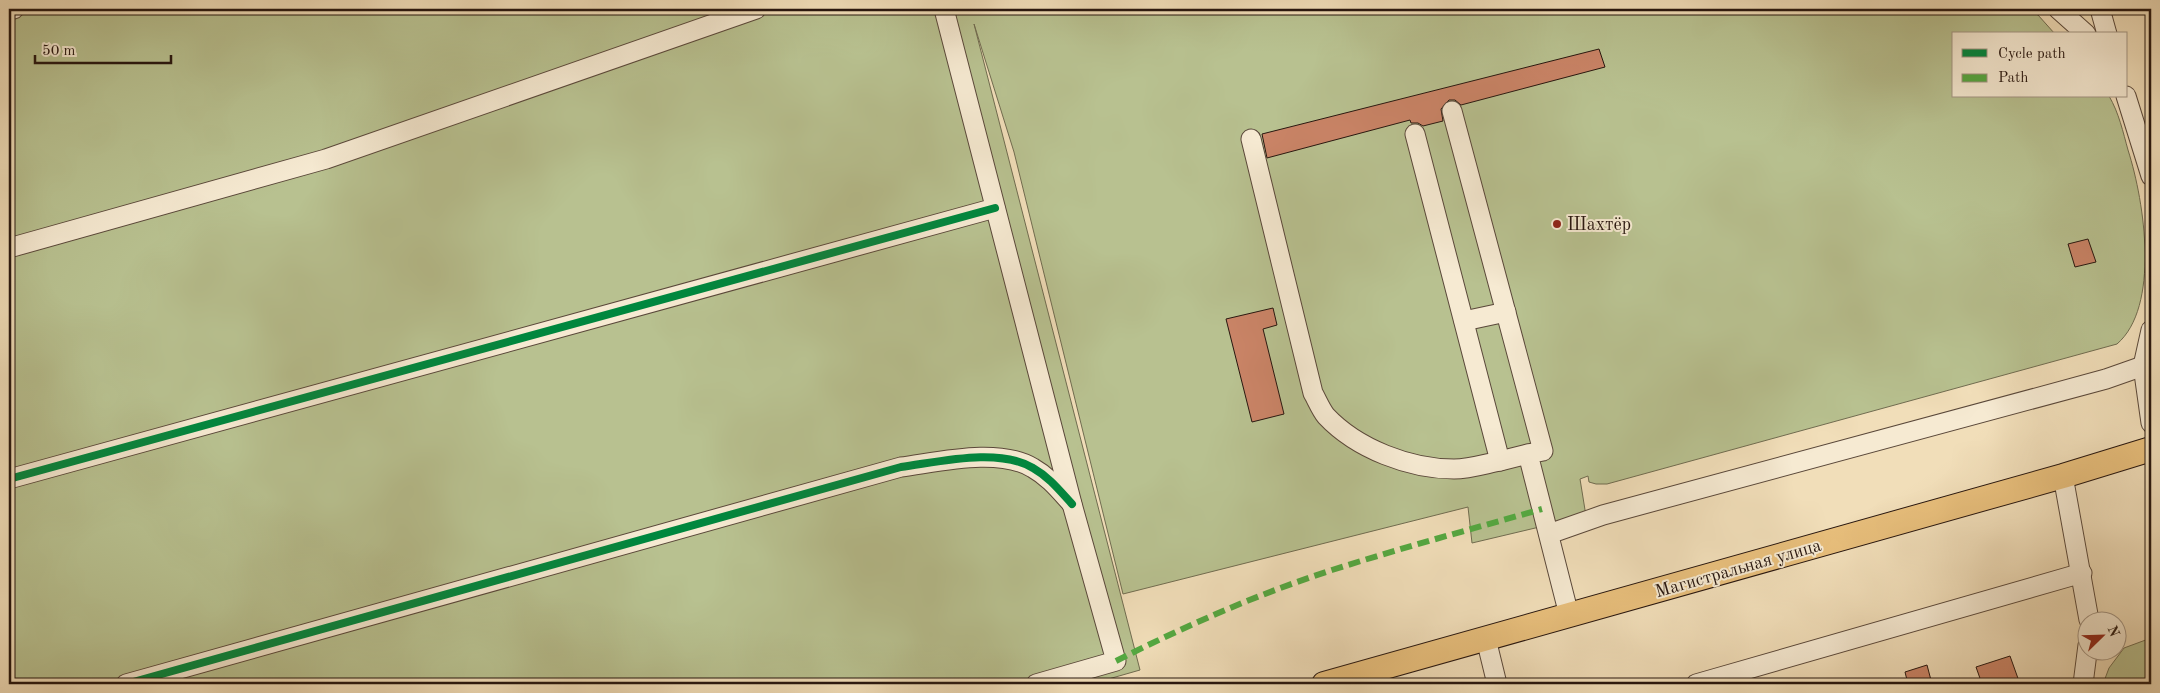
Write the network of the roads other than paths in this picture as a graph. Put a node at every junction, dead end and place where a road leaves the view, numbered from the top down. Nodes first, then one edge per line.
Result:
1 (14, 9) edge
2 (756, 9) edge
3 (944, 9) edge
4 (2058, 9) edge
5 (2100, 9) edge
6 (9, 10) edge
7 (2084, 32) edge
8 (2106, 32) edge
9 (2127, 98) edge
10 (1452, 111) dead end
11 (1415, 134) dead end
12 (1251, 139) dead end
13 (2151, 176) edge
14 (995, 208) junction
15 (9, 248) edge
16 (1506, 312) junction
17 (1464, 321) junction
18 (2150, 333) edge
19 (2143, 366) junction
20 (2151, 423) edge
21 (2151, 449) edge
22 (1528, 454) junction
23 (1500, 461) junction
24 (2063, 476) junction
25 (9, 479) edge
26 (1072, 504) junction
27 (1549, 534) junction
28 (2082, 573) junction
29 (2088, 610) edge
30 (1569, 615) junction
31 (1486, 639) junction
32 (2086, 660) edge
33 (126, 684) edge
34 (1036, 684) edge
35 (1324, 684) edge
36 (1497, 684) edge
37 (1696, 684) edge
38 (2083, 684) edge

1 - 6 street
2 - 15 street
3 - 14 street
4 - 7 street
5 - 8 street
9 - 13 street
10 - 16 street
11 - 17 street
12 - 23 street
14 - 25 street
14 - 26 street
16 - 17 street
16 - 22 street
17 - 23 street
18 - 19 street
19 - 20 street
19 - 27 street
21 - 24 main road, Магистральная улица
22 - 23 street
22 - 27 street
24 - 28 street
24 - 30 main road, Магистральная улица
26 - 33 street
26 - 34 street
27 - 30 street
28 - 29 street
28 - 37 street
30 - 31 main road, Магистральная улица
31 - 35 main road, Магистральная улица
31 - 36 street
32 - 38 street

